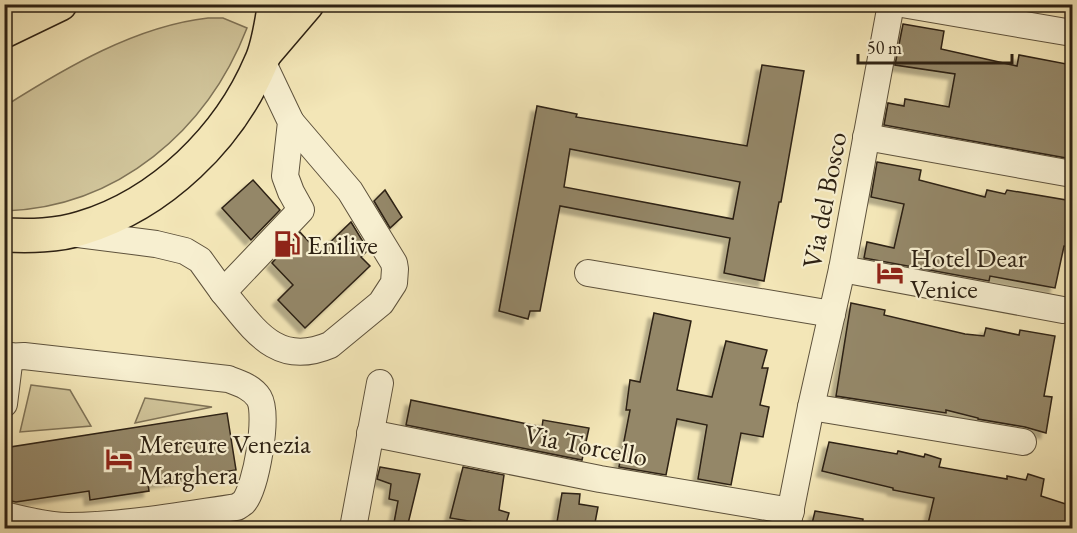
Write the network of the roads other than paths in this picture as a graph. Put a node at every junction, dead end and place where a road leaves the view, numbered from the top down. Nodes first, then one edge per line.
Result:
1 (60, 4) edge
2 (274, 4) edge
3 (307, 4) edge
4 (891, 4) edge
5 (902, 4) edge
6 (4, 31) edge
7 (1072, 33) edge
8 (263, 58) junction
9 (291, 122) junction
10 (866, 137) junction
11 (1072, 174) edge
12 (25, 239) edge
13 (842, 268) junction
14 (588, 273) dead end
15 (223, 292) junction
16 (1063, 310) dead end
17 (832, 314) junction
18 (6, 356) edge
19 (380, 382) dead end
20 (4, 404) edge
21 (811, 406) junction
22 (370, 433) junction
23 (1023, 442) dead end
24 (4, 515) edge
25 (789, 520) edge
26 (353, 528) edge

1 - 6 highway
2 - 8 highway
3 - 8 highway
4 - 10 street, Via del Bosco
5 - 7 street
8 - 9 street
8 - 12 highway
9 - 15 street
9 - 15 street
10 - 11 street
10 - 13 street, Via del Bosco
12 - 15 street
13 - 16 street
13 - 17 street, Via del Bosco
14 - 17 street
17 - 21 street, Via del Bosco
18 - 20 street
18 - 24 street
19 - 22 street
21 - 23 street
21 - 25 street, Via del Bosco
22 - 25 street, Via Torcello
22 - 26 street

